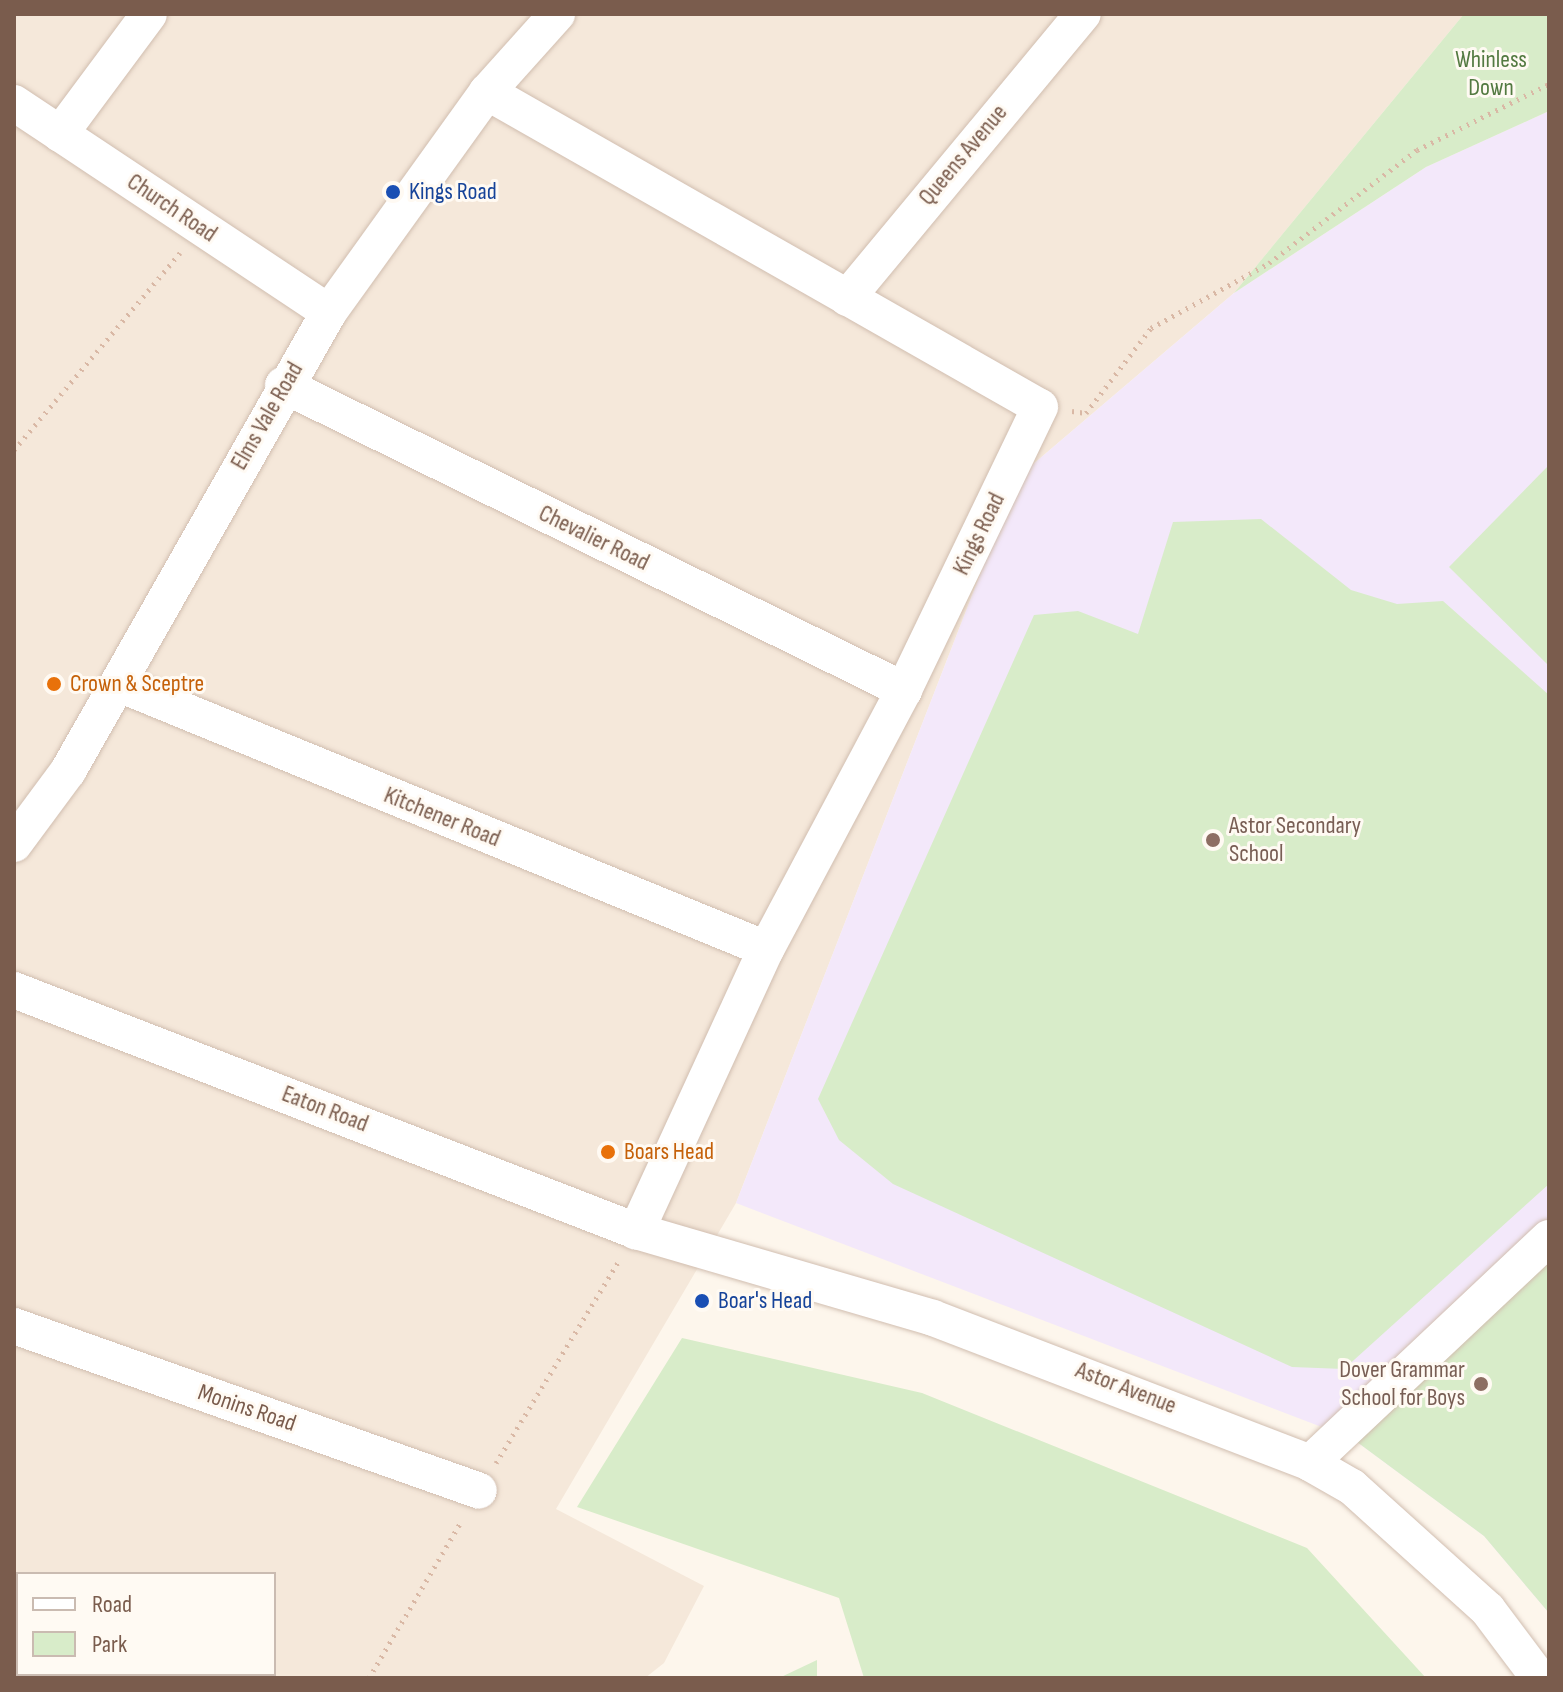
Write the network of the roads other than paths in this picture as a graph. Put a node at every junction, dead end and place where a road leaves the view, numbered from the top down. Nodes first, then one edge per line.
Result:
1 (149, 14) edge
2 (557, 14) edge
3 (1083, 14) edge
4 (487, 92) junction
5 (14, 103) edge
6 (60, 134) junction
7 (847, 298) junction
8 (329, 312) junction
9 (283, 385) junction
10 (119, 684) junction
11 (904, 690) junction
12 (14, 844) edge
13 (766, 949) junction
14 (14, 990) edge
15 (636, 1231) junction
16 (1549, 1238) edge
17 (14, 1326) edge
18 (1310, 1463) junction
19 (479, 1491) road end
20 (1539, 1678) edge

1 - 6 street
2 - 4 street, Elms Vale Road
3 - 7 street, Queens Avenue
4 - 7 street, Kings Road
4 - 8 street, Elms Vale Road
5 - 6 street, Church Road
6 - 8 street, Church Road
7 - 11 street, Kings Road
8 - 9 street, Elms Vale Road
9 - 10 street, Elms Vale Road
9 - 11 street, Chevalier Road
10 - 12 street, Elms Vale Road
10 - 13 street, Kitchener Road
11 - 13 street, Kings Road
13 - 15 street, Kings Road
14 - 15 street, Eaton Road
15 - 18 street, Astor Avenue
16 - 18 street
17 - 19 street, Monins Road
18 - 20 street, Astor Avenue

